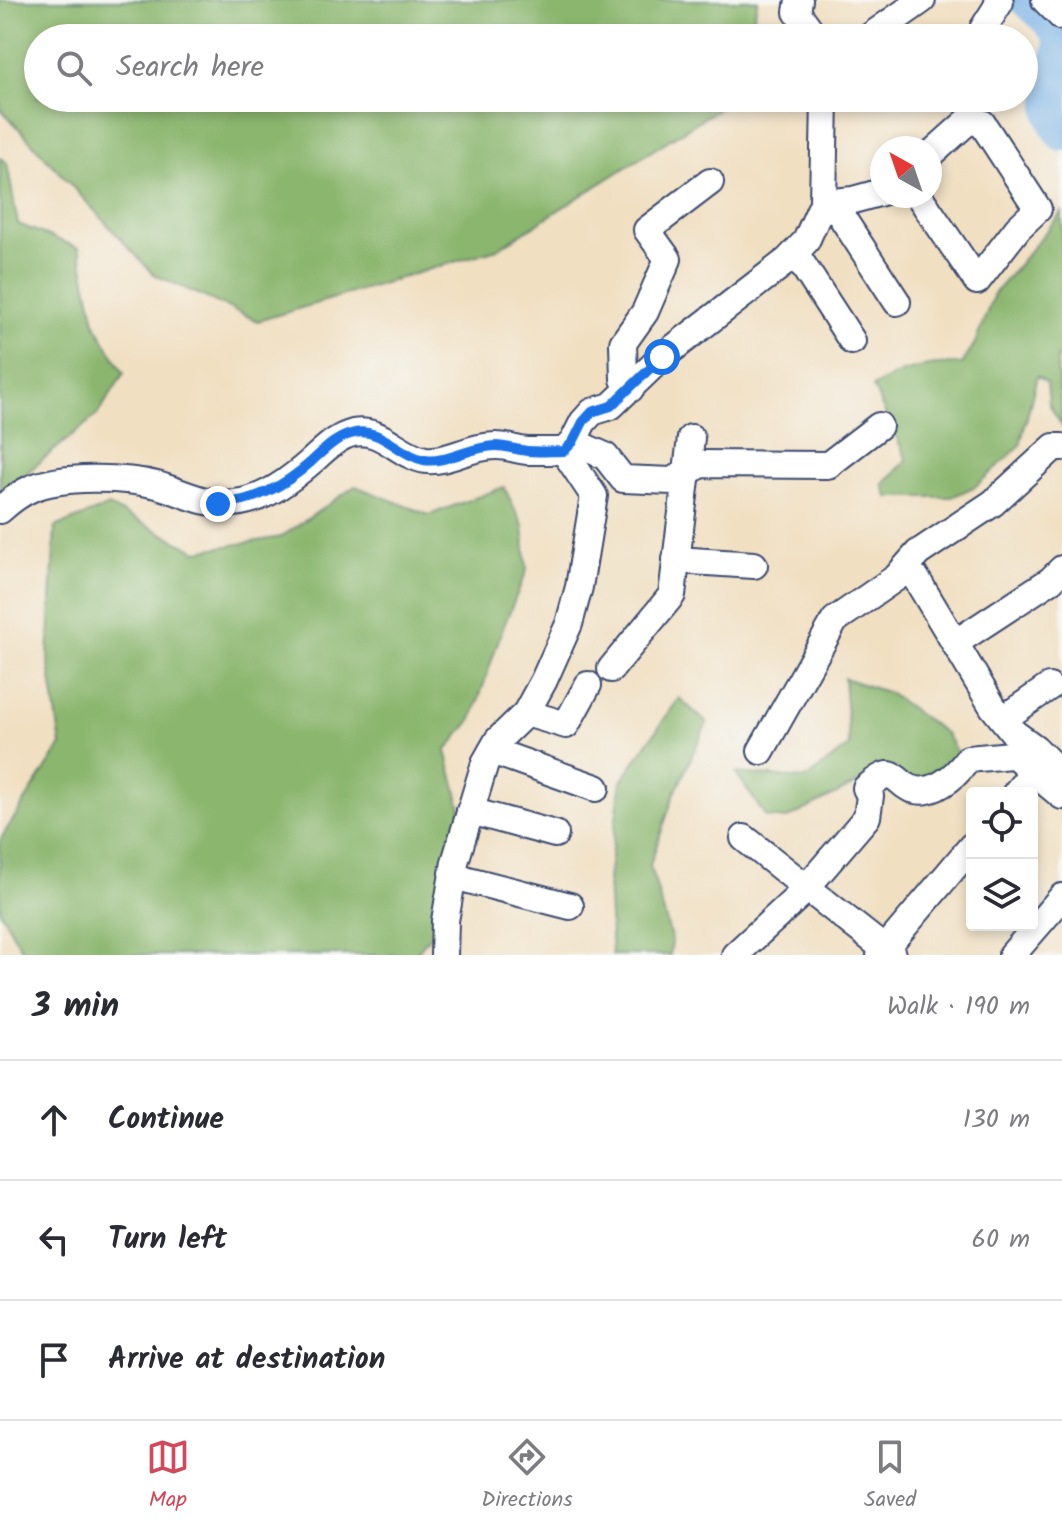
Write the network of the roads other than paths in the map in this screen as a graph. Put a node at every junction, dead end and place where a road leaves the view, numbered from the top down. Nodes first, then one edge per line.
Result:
1 (799, 0) edge
2 (998, 0) edge
3 (1045, 0) edge
4 (915, 2) edge
5 (1062, 17) edge
6 (806, 24) edge
7 (886, 24) edge
8 (986, 24) edge
9 (825, 112) edge
10 (942, 144) edge
11 (710, 182) dead end
12 (870, 195) edge
13 (828, 203) junction
14 (927, 208) edge
15 (795, 253) junction
16 (897, 302) dead end
17 (852, 341) dead end
18 (630, 389) junction
19 (879, 426) dead end
20 (691, 438) dead end
21 (568, 447) junction
22 (1062, 447) edge
23 (686, 473) junction
24 (0, 510) edge
25 (676, 560) junction
26 (754, 565) dead end
27 (1062, 569) edge
28 (903, 570) junction
29 (955, 643) junction
30 (611, 669) dead end
31 (588, 685) dead end
32 (1049, 687) dead end
33 (526, 713) junction
34 (1003, 719) junction
35 (492, 751) junction
36 (761, 751) dead end
37 (1051, 762) edge
38 (1023, 787) edge
39 (596, 788) dead end
40 (1062, 796) edge
41 (470, 811) junction
42 (555, 834) dead end
43 (744, 838) dead end
44 (966, 853) edge
45 (453, 876) junction
46 (807, 887) junction
47 (1062, 897) edge
48 (570, 906) dead end
49 (886, 953) edge
50 (444, 955) edge
51 (735, 955) edge
52 (1012, 955) edge

1 - 6 street
2 - 8 street
3 - 5 street
4 - 7 street
9 - 13 street
10 - 14 street
11 - 18 street
12 - 13 street
13 - 15 street
13 - 16 street
15 - 17 street
15 - 18 street
18 - 21 street
19 - 23 street
20 - 23 street
21 - 23 street
21 - 24 street
21 - 33 street
22 - 28 street
23 - 25 street
25 - 26 street
25 - 30 street
27 - 29 street
28 - 29 street
28 - 36 street
29 - 34 street
31 - 33 street
32 - 34 street
33 - 35 street
34 - 37 street
35 - 39 street
35 - 41 street
37 - 38 street
37 - 40 street
37 - 46 street
41 - 42 street
41 - 45 street
43 - 46 street
44 - 49 street
45 - 48 street
45 - 50 street
46 - 49 street
46 - 51 street
47 - 52 street

